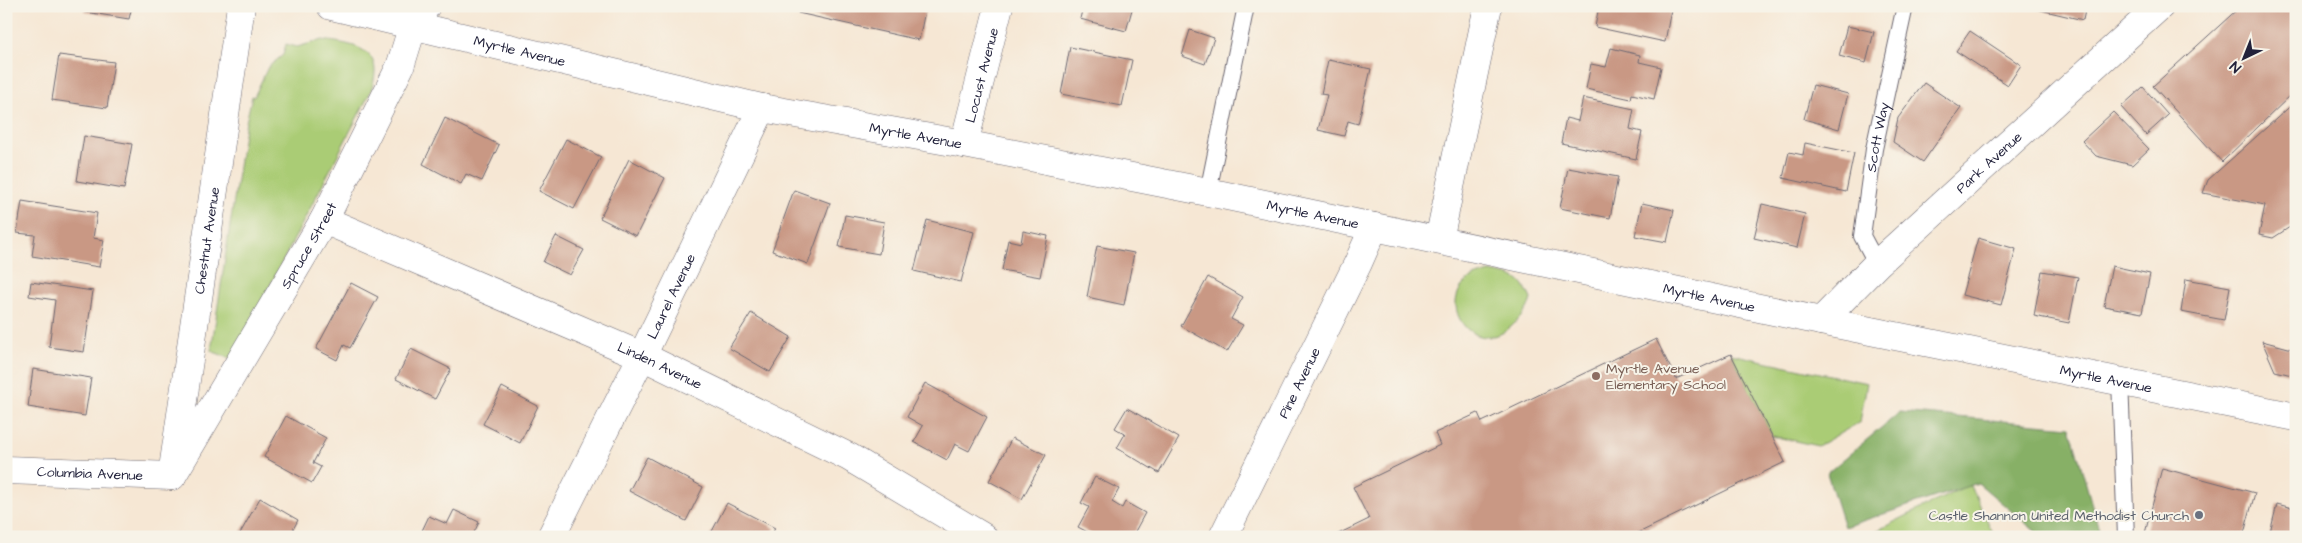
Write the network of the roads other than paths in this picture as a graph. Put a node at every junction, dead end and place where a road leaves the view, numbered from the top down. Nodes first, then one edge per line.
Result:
1 (242, 6) edge
2 (331, 6) edge
3 (999, 6) edge
4 (1246, 6) edge
5 (1488, 6) edge
6 (1905, 6) edge
7 (2160, 6) edge
8 (420, 16) edge
9 (762, 108) junction
10 (964, 144) junction
11 (1208, 192) junction
12 (324, 220) junction
13 (1374, 227) junction
14 (1439, 240) junction
15 (1877, 264) junction
16 (1821, 321) junction
17 (642, 356) junction
18 (2120, 380) junction
19 (2296, 417) edge
20 (6, 470) edge
21 (172, 476) junction
22 (551, 537) edge
23 (983, 537) edge
24 (1223, 537) edge
25 (2126, 537) edge

1 - 21 street, Chestnut Avenue
2 - 8 street, Myrtle Avenue
3 - 10 street, Locust Avenue
4 - 11 lane
5 - 14 street
6 - 15 lane, Scott Way
7 - 15 street, Park Avenue
8 - 9 street, Myrtle Avenue
8 - 12 street, Spruce Street
9 - 10 street, Myrtle Avenue
9 - 17 street, Laurel Avenue
10 - 11 street, Myrtle Avenue
11 - 13 street, Myrtle Avenue
12 - 17 street, Linden Avenue
12 - 21 street, Spruce Street
13 - 14 street, Myrtle Avenue
13 - 24 street, Pine Avenue
14 - 16 street, Myrtle Avenue
15 - 16 street, Park Avenue
16 - 18 street, Myrtle Avenue
17 - 22 street, Laurel Avenue
17 - 23 street, Linden Avenue
18 - 19 street, Myrtle Avenue
18 - 25 lane
20 - 21 street, Columbia Avenue

